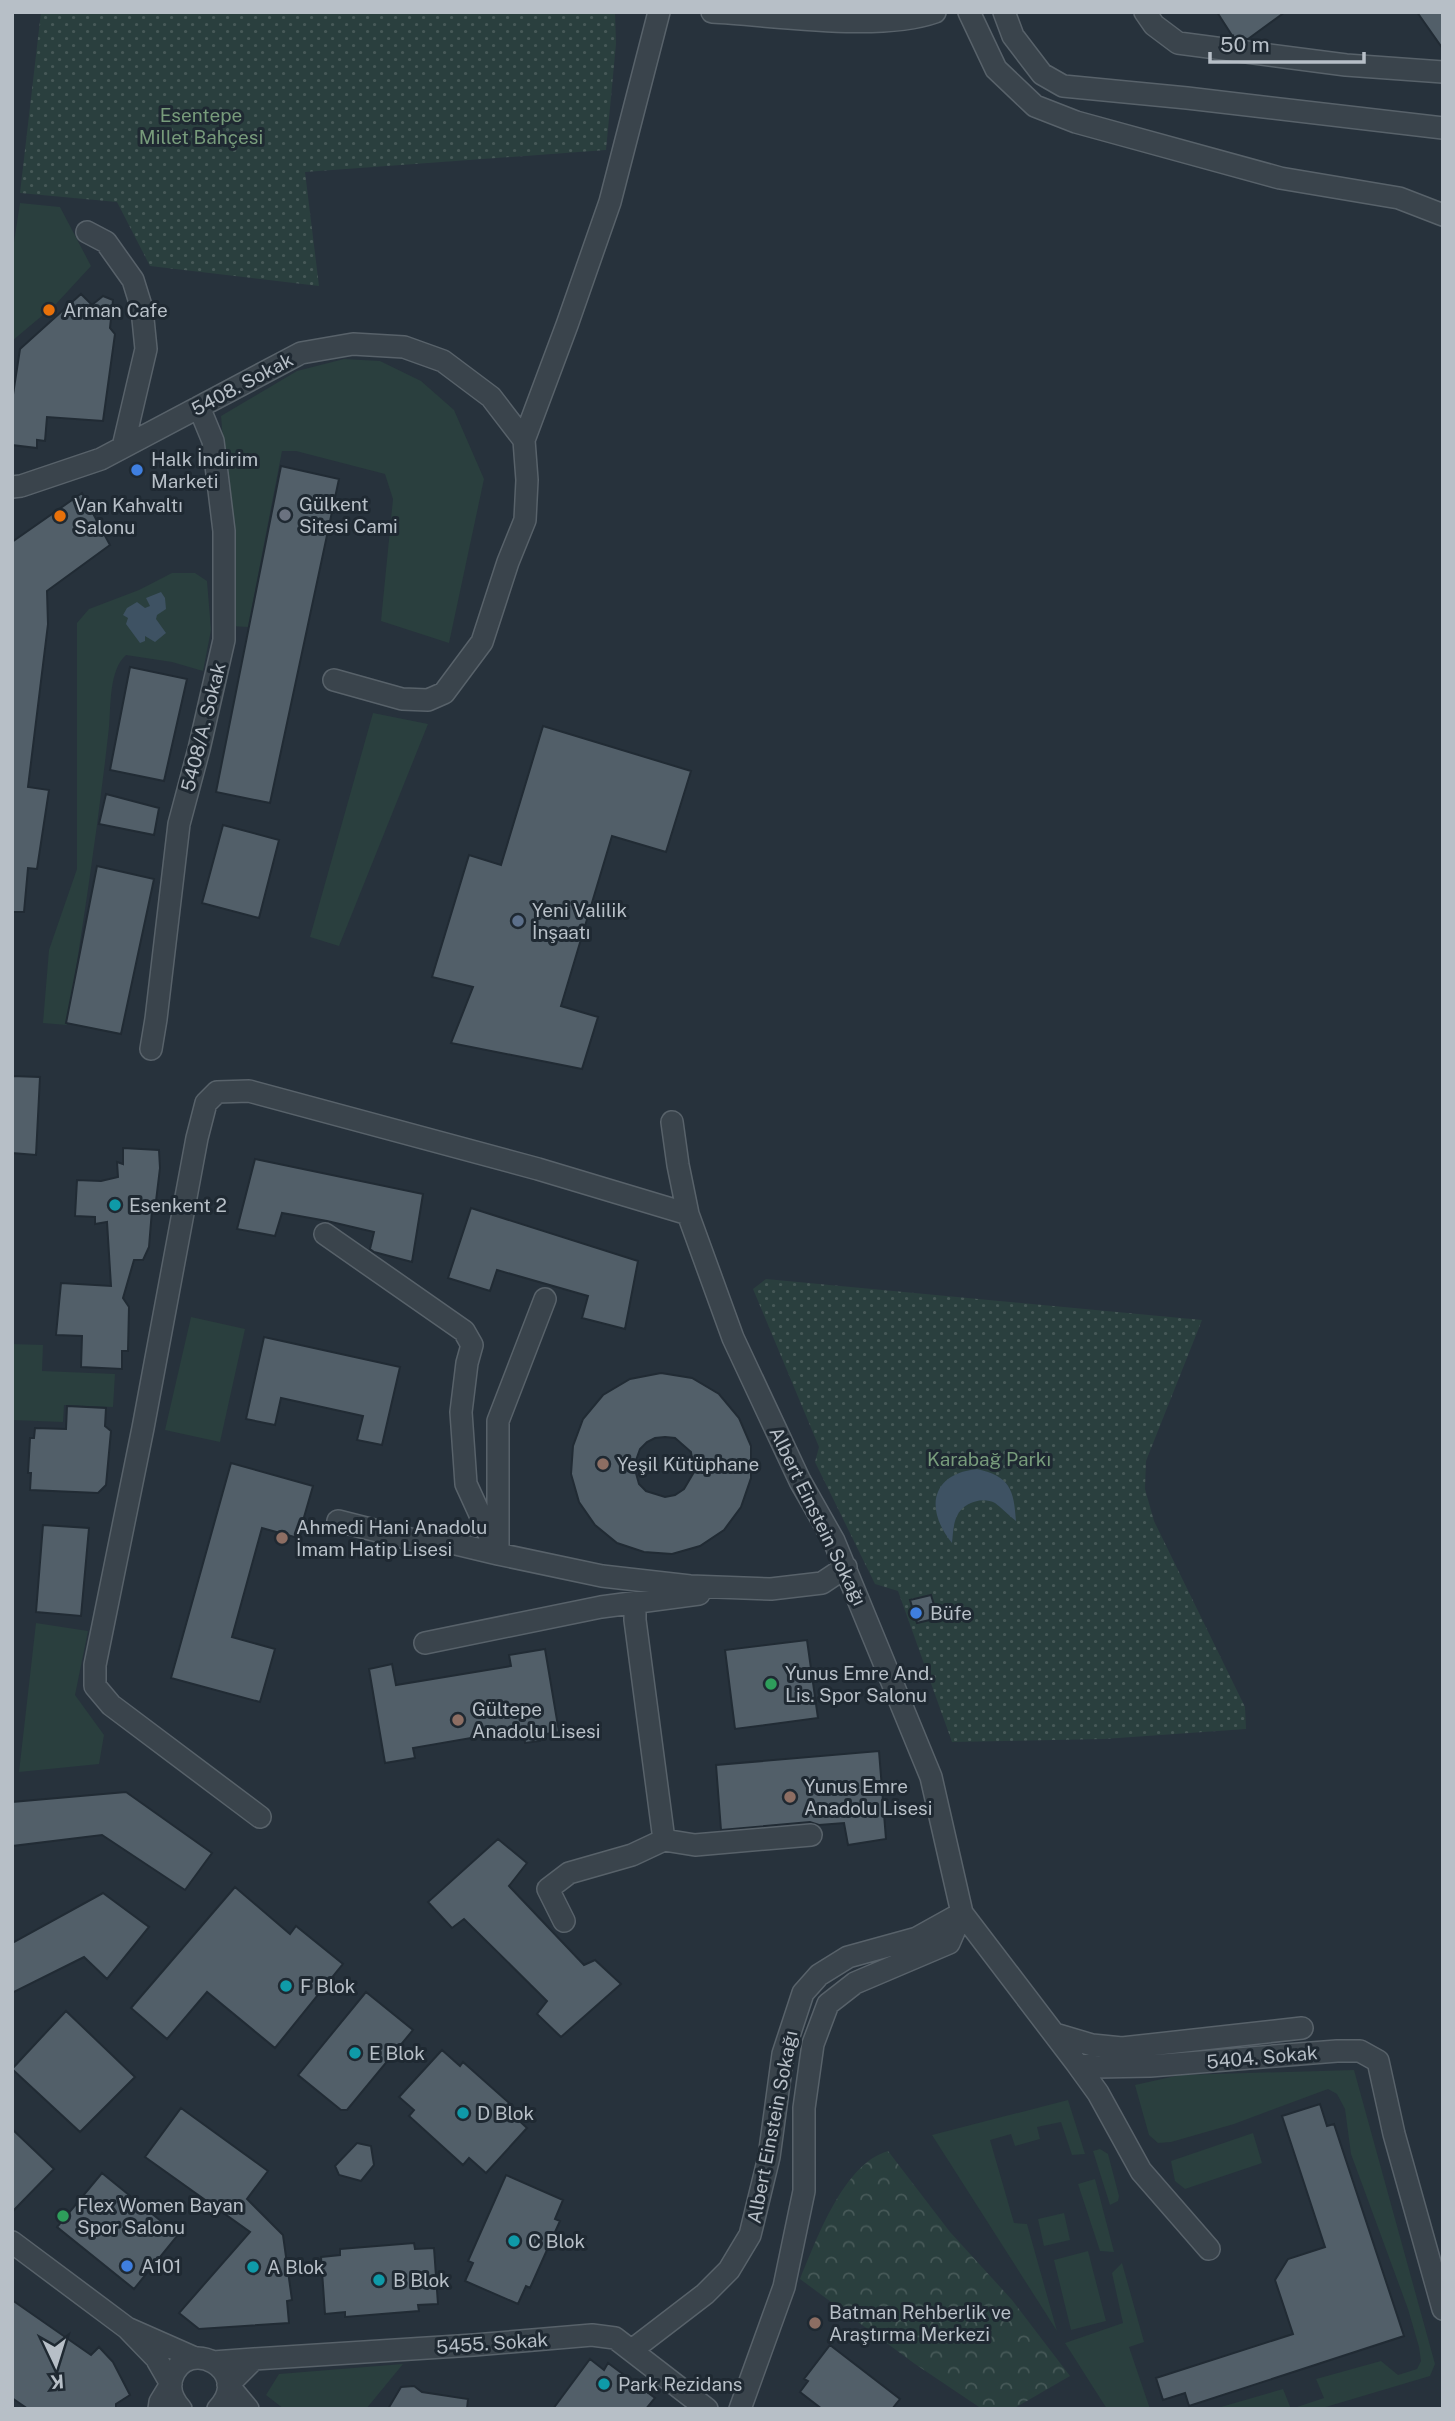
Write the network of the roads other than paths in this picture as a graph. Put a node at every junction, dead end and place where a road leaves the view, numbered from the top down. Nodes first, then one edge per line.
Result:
1 (659, 12) edge
2 (712, 12) edge
3 (935, 12) edge
4 (970, 12) edge
5 (1004, 12) edge
6 (1145, 12) edge
7 (1443, 72) edge
8 (1443, 128) edge
9 (1443, 215) edge
10 (87, 232) dead end
11 (199, 407) junction
12 (524, 440) junction
13 (123, 447) junction
14 (12, 487) edge
15 (334, 680) dead end
16 (151, 1049) dead end
17 (671, 1122) dead end
18 (688, 1214) junction
19 (325, 1234) dead end
20 (545, 1299) dead end
21 (338, 1521) dead end
22 (498, 1554) junction
23 (846, 1567) junction
24 (771, 1589) junction
25 (635, 1604) junction
26 (425, 1643) dead end
27 (260, 1817) dead end
28 (811, 1835) dead end
29 (664, 1840) junction
30 (962, 1913) junction
31 (564, 1921) dead end
32 (1302, 2028) dead end
33 (1055, 2034) junction
34 (1077, 2064) junction
35 (12, 2242) edge
36 (1209, 2249) dead end
37 (1443, 2309) edge
38 (127, 2328) junction
39 (632, 2350) junction
40 (254, 2359) junction
41 (204, 2360) junction
42 (171, 2384) junction
43 (228, 2385) junction
44 (159, 2409) edge
45 (181, 2409) edge
46 (218, 2409) edge
47 (248, 2409) edge
48 (707, 2409) edge
49 (740, 2409) edge

1 - 12 street
2 - 3 street
4 - 9 street
5 - 8 street
6 - 7 street
10 - 13 street
11 - 12 street, 5408. Sokak
11 - 13 street, 5408. Sokak
11 - 16 street, 5408/A. Sokak
12 - 15 street
13 - 14 street, 5408. Sokak
17 - 18 street, Albert Einstein Sokağı
18 - 23 street, Albert Einstein Sokağı
18 - 27 street
19 - 22 street
20 - 22 street
21 - 22 street
22 - 24 street
23 - 24 street
23 - 30 street, Albert Einstein Sokağı
24 - 25 street
25 - 26 street
25 - 29 street
28 - 29 street
29 - 31 street
30 - 33 street
30 - 39 street, Albert Einstein Sokağı
30 - 49 street, Albert Einstein Sokağı
32 - 33 street
33 - 34 street
34 - 36 street
34 - 37 street, 5404. Sokak
35 - 38 street
38 - 41 street
38 - 42 street
39 - 40 street, 5455. Sokak
39 - 48 street, 5455. Sokak
40 - 41 street, 5455. Sokak
40 - 43 street
41 - 42 street
41 - 43 street
42 - 44 street
42 - 45 street
43 - 46 street
43 - 47 street

